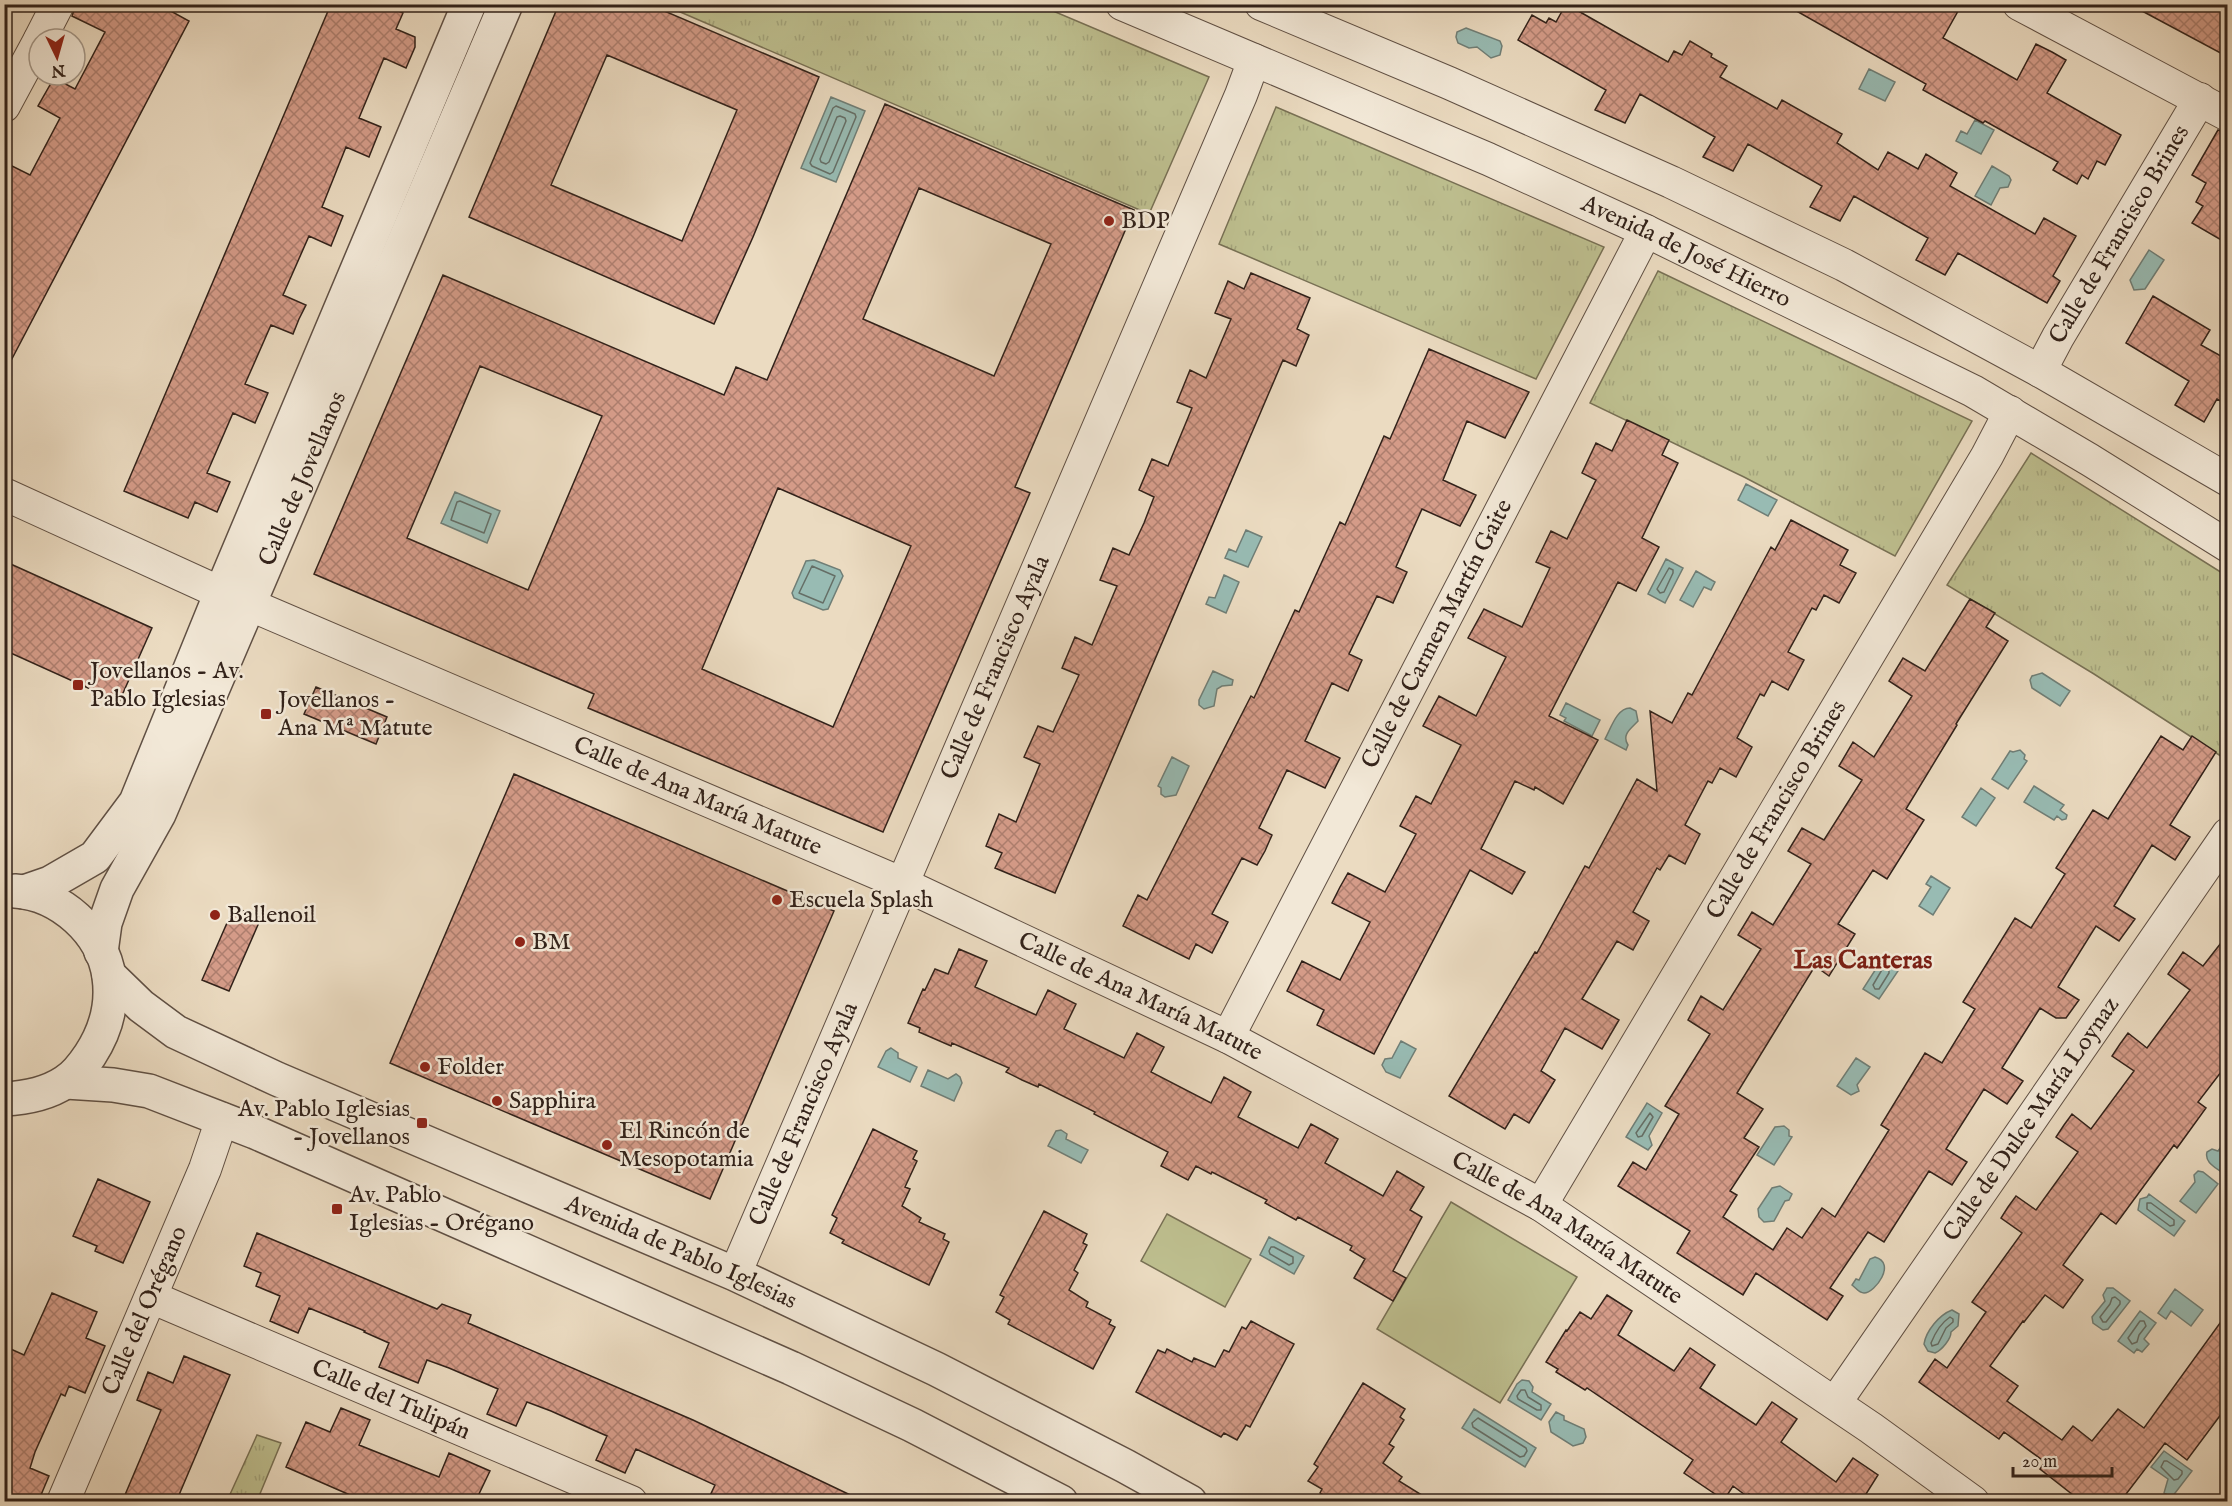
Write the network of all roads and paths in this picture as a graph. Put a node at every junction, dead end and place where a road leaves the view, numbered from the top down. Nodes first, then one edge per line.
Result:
1 (58, 4) edge
2 (469, 4) edge
3 (506, 4) edge
4 (1122, 4) edge
5 (2019, 4) edge
6 (1271, 6) edge
7 (46, 27) edge
8 (1254, 60) junction
9 (27, 63) edge
10 (2200, 99) junction
11 (4, 106) edge
12 (2228, 115) edge
13 (1646, 231) junction
14 (2040, 370) junction
15 (2010, 412) junction
16 (2228, 480) edge
17 (4, 494) edge
18 (2228, 546) edge
19 (234, 598) junction
20 (2228, 834) edge
21 (903, 884) junction
22 (14, 891) edge
23 (105, 963) junction
24 (1228, 1037) junction
25 (66, 1082) junction
26 (17, 1098) edge
27 (222, 1119) junction
28 (4, 1121) edge
29 (1541, 1205) junction
30 (735, 1274) junction
31 (151, 1297) junction
32 (1835, 1403) junction
33 (63, 1502) edge
34 (631, 1502) edge
35 (1061, 1502) edge
36 (1190, 1502) edge
37 (1973, 1502) edge

1 - 7 street
2 - 19 street, Calle de Jovellanos
3 - 19 street, Calle de Jovellanos
4 - 8 street, Avenida de José Hierro
5 - 10 street
6 - 14 street
8 - 13 street, Avenida de José Hierro
8 - 21 street, Calle de Francisco Ayala
9 - 11 street
10 - 12 street
10 - 14 street, Calle de Francisco Brines
13 - 15 street, Avenida de José Hierro
13 - 24 street, Calle de Carmen Martín Gaite
14 - 16 street
15 - 18 street, Avenida de José Hierro
15 - 29 street, Calle de Francisco Brines
17 - 19 street, Calle de Ana María Matute
19 - 21 street, Calle de Ana María Matute
19 - 22 street, Calle de Jovellanos
19 - 23 street, Calle de Jovellanos
20 - 32 street, Calle de Dulce María Loynaz
21 - 24 street, Calle de Ana María Matute
21 - 30 street, Calle de Francisco Ayala
22 - 23 street, Avenida de Pablo Iglesias
23 - 25 street, Calle de Jovellanos
23 - 30 street, Avenida de Pablo Iglesias
24 - 29 street, Calle de Ana María Matute
25 - 26 street
25 - 27 street
26 - 28 street
27 - 31 street, Calle del Orégano
27 - 35 street
29 - 32 street, Calle de Ana María Matute
30 - 36 street, Avenida de Pablo Iglesias
31 - 33 street, Calle del Orégano
31 - 34 street, Calle del Tulipán
32 - 37 street, Calle de Ana María Matute

